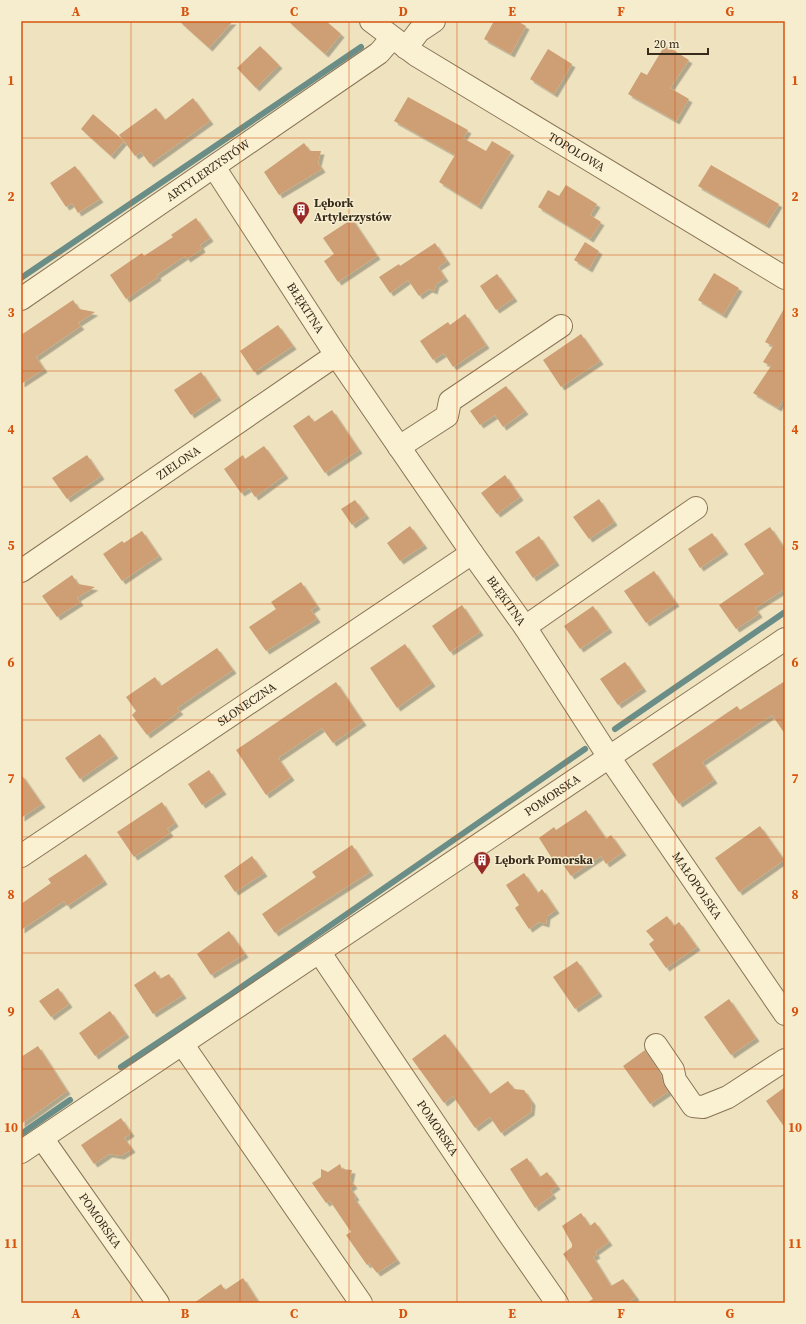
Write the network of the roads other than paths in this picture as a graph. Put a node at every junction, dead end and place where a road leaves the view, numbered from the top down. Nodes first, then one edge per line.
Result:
1 (434, 21) edge
2 (375, 22) edge
3 (399, 43) junction
4 (214, 167) junction
5 (785, 278) edge
6 (21, 299) edge
7 (561, 326) dead end
8 (336, 355) junction
9 (399, 447) junction
10 (696, 508) dead end
11 (472, 553) junction
12 (21, 572) edge
13 (525, 627) junction
14 (785, 639) edge
15 (609, 758) junction
16 (21, 856) edge
17 (320, 953) junction
18 (785, 1014) edge
19 (183, 1045) junction
20 (656, 1045) dead end
21 (785, 1060) edge
22 (42, 1138) junction
23 (21, 1152) edge
24 (158, 1303) edge
25 (361, 1303) edge
26 (558, 1303) edge

1 - 3 street, ARTYLERZYSTÓW
2 - 3 street, TOPOLOWA
3 - 4 street, ARTYLERZYSTÓW
3 - 5 street, TOPOLOWA
4 - 6 street, ARTYLERZYSTÓW
4 - 8 street, BŁĘKITNA
7 - 9 street
8 - 9 street, BŁĘKITNA
8 - 12 street, ZIELONA
9 - 11 street, BŁĘKITNA
10 - 13 street
11 - 13 street, BŁĘKITNA
11 - 16 street, SŁONECZNA
13 - 15 street, BŁĘKITNA
14 - 15 street, POMORSKA
15 - 17 street, POMORSKA
15 - 18 street, MAŁOPOLSKA
17 - 19 street, POMORSKA
17 - 26 street, POMORSKA
19 - 22 street, POMORSKA
19 - 25 street
20 - 21 street
22 - 23 street, POMORSKA
22 - 24 street, POMORSKA

